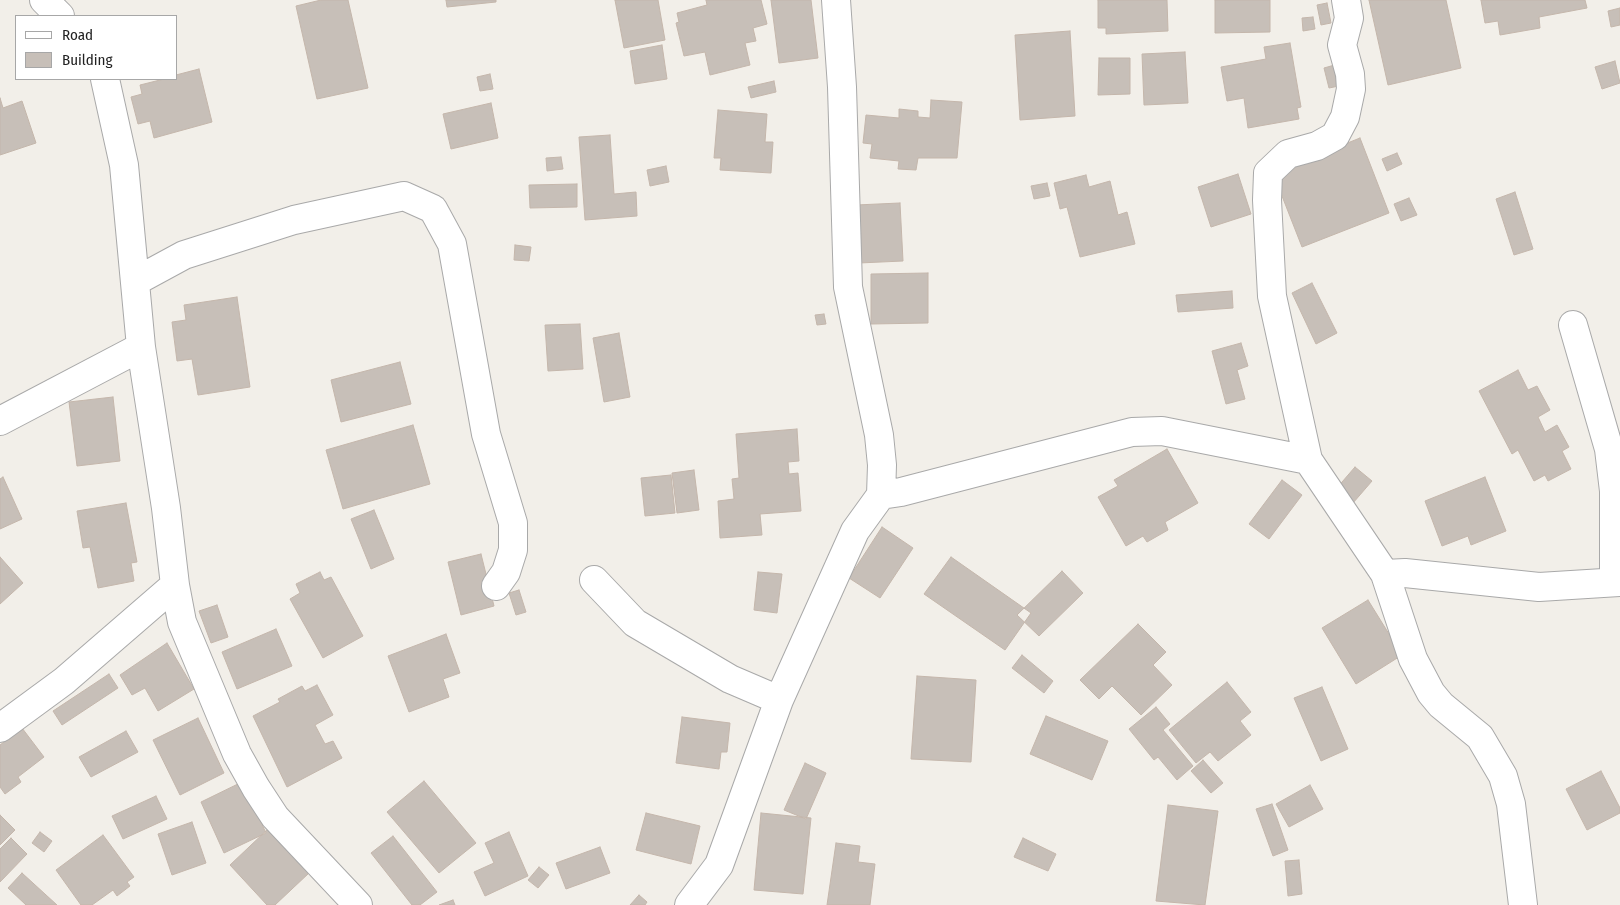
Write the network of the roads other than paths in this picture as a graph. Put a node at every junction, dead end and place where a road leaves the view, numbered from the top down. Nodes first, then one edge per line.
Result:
1 (44, 0) edge
2 (836, 0) edge
3 (1346, 0) edge
4 (59, 15) edge
5 (105, 80) edge
6 (136, 281) junction
7 (1573, 325) dead end
8 (142, 347) junction
9 (0, 421) edge
10 (1308, 460) junction
11 (881, 495) junction
12 (1385, 574) junction
13 (594, 580) dead end
14 (1617, 582) edge
15 (175, 585) junction
16 (496, 586) dead end
17 (779, 700) junction
18 (0, 728) edge
19 (358, 905) edge
20 (689, 905) edge
21 (1523, 905) edge

1 - 4 street
2 - 11 street
3 - 10 street
5 - 6 street
6 - 8 street
6 - 16 street
7 - 14 street
8 - 9 street
8 - 15 street
10 - 11 street
10 - 12 street
11 - 17 street
12 - 14 street
12 - 21 street
13 - 17 street
15 - 18 street
15 - 19 street
17 - 20 street

